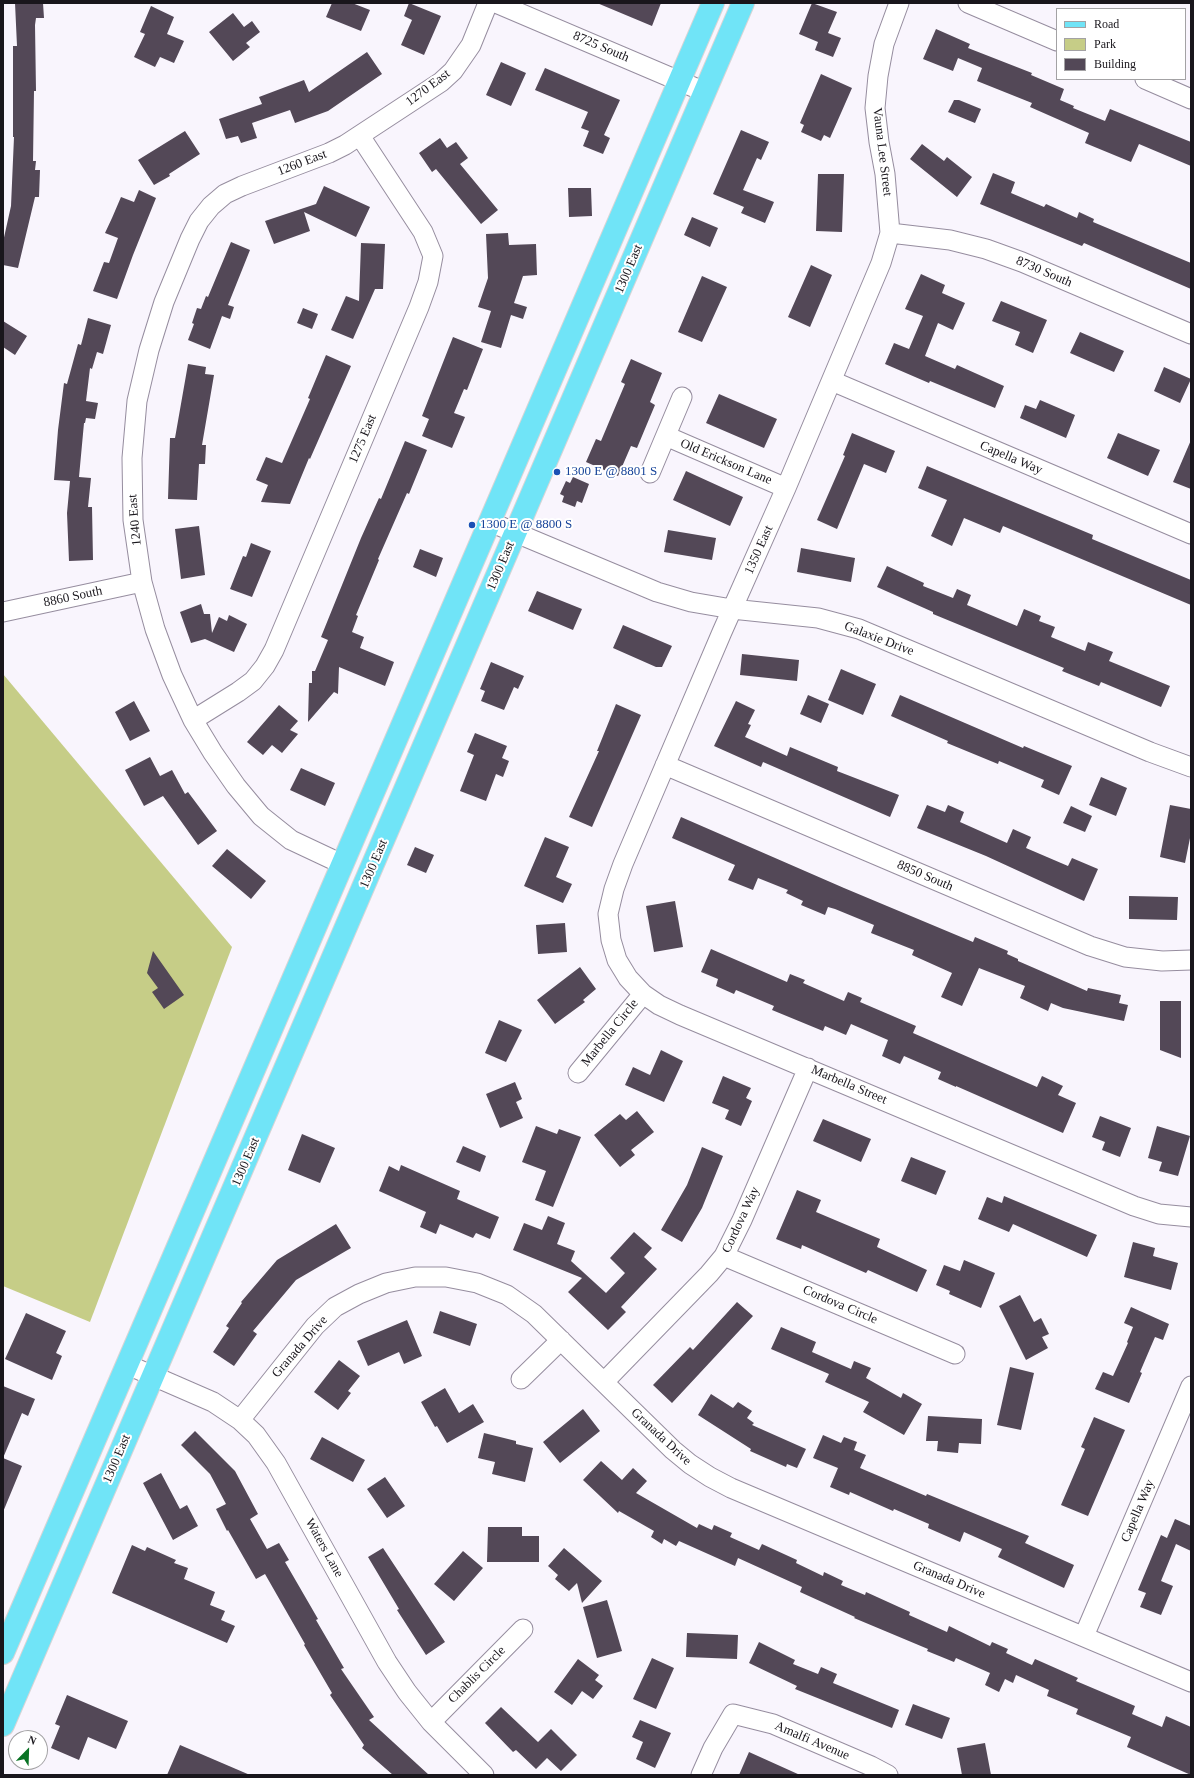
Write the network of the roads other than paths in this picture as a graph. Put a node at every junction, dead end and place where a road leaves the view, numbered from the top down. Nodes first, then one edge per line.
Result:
1 (488, 3) edge
2 (496, 3) edge
3 (713, 3) edge
4 (743, 3) edge
5 (899, 3) edge
6 (968, 3) edge
7 (1056, 41) edge
8 (1147, 80) edge
9 (680, 81) junction
10 (705, 92) junction
11 (1191, 99) edge
12 (360, 136) junction
13 (242, 186) joint
14 (890, 233) junction
15 (1191, 334) edge
16 (832, 381) junction
17 (682, 397) dead end
18 (666, 436) junction
19 (650, 473) dead end
20 (786, 488) junction
21 (490, 522) junction
22 (516, 532) junction
23 (1191, 534) edge
24 (142, 582) junction
25 (732, 610) junction
26 (3, 612) edge
27 (193, 720) junction
28 (666, 765) junction
29 (1191, 767) edge
30 (342, 864) junction
31 (623, 864) joint
32 (1191, 960) edge
33 (643, 994) junction
34 (808, 1068) junction
35 (578, 1073) dead end
36 (1191, 1217) edge
37 (724, 1256) junction
38 (561, 1340) junction
39 (955, 1354) dead end
40 (128, 1365) junction
41 (153, 1375) junction
42 (521, 1379) dead end
43 (604, 1382) junction
44 (1191, 1386) edge
45 (240, 1420) junction
46 (523, 1629) dead end
47 (1084, 1636) junction
48 (3, 1653) edge
49 (1191, 1682) edge
50 (431, 1722) junction
51 (3, 1725) edge
52 (484, 1775) edge
53 (701, 1775) edge
54 (888, 1775) edge

1 - 12 street, 1270 East
2 - 9 street, 8725 South
3 - 9 main road
4 - 10 main road, 1300 East
5 - 14 street, Vauna Lee Street
6 - 7 street
8 - 11 street
9 - 10 street, 8725 South
9 - 21 main road
10 - 22 main road, 1300 East
12 - 13 street, 1260 East
12 - 27 street, 1275 East
13 - 24 street, 1240 East
14 - 15 street, 8730 South
14 - 16 street, 1350 East
16 - 20 street, 1350 East
16 - 23 street, Capella Way
17 - 18 street, Old Erickson Lane
18 - 19 street, Old Erickson Lane
18 - 20 street, Old Erickson Lane
20 - 25 street, 1350 East
21 - 22 street, Galaxie Drive
21 - 30 main road
22 - 25 street, Galaxie Drive
22 - 41 main road, 1300 East
24 - 26 street, 8860 South
24 - 27 street, 1240 East
25 - 28 street, 1350 East
25 - 29 street, Galaxie Drive
27 - 30 street, 1240 East
28 - 31 street, 1350 East
28 - 32 street, 8850 South
30 - 40 main road
31 - 33 street, Marbella Street
33 - 34 street, Marbella Street
33 - 35 street, Marbella Circle
34 - 36 street, Marbella Street
34 - 37 street, Cordova Way
37 - 39 street, Cordova Circle
37 - 43 street, Cordova Way
38 - 42 street
38 - 43 street, Granada Drive
38 - 45 street, Granada Drive
40 - 41 street, Waters Lane
40 - 48 main road
41 - 45 street, Waters Lane
41 - 51 main road, 1300 East
43 - 47 street, Granada Drive
44 - 47 street, Capella Way
45 - 50 street, Waters Lane
46 - 50 street, Chablis Circle
47 - 49 street, Granada Drive
50 - 52 street, Waters Lane
53 - 54 street, Amalfi Avenue

